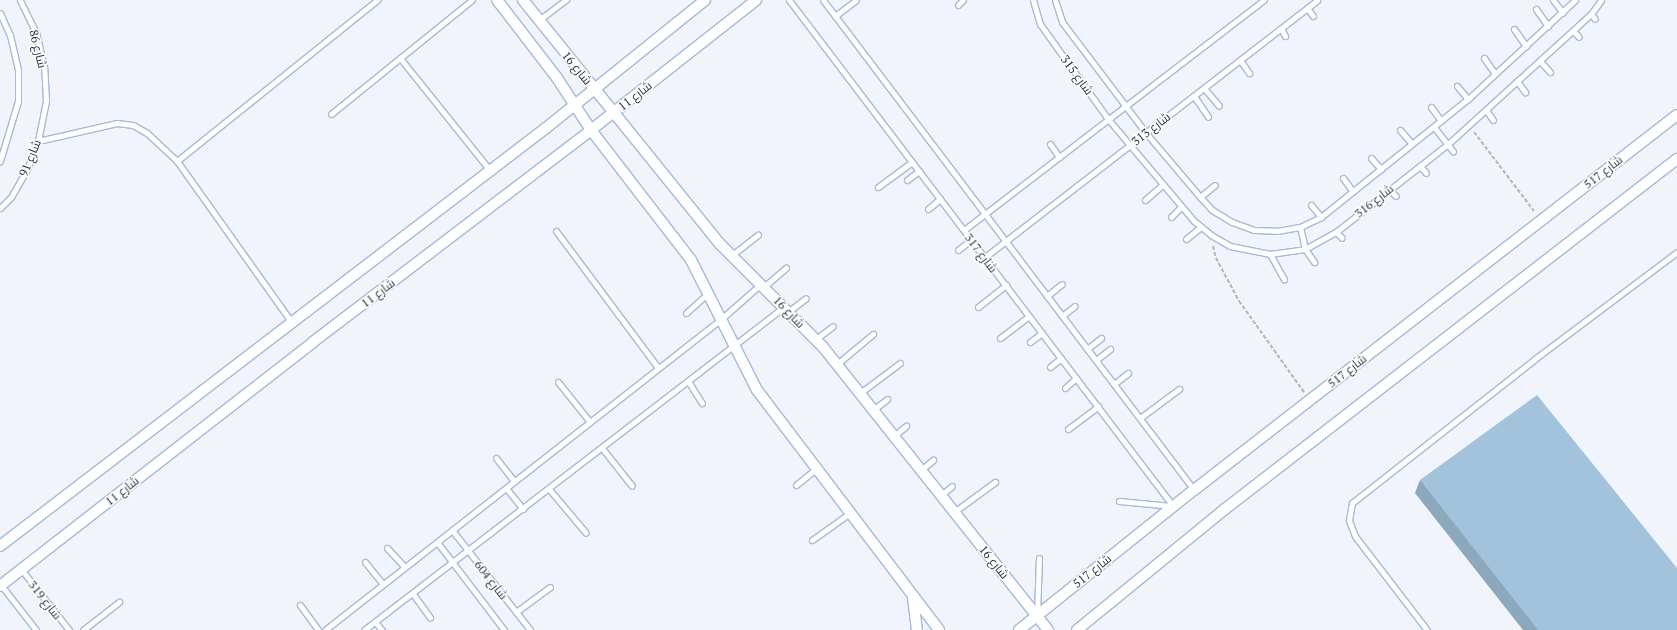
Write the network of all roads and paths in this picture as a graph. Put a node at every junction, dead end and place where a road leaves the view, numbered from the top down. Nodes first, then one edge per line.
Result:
1 (20, 0) edge
2 (377, 0) edge
3 (472, 0) edge
4 (497, 0) edge
5 (523, 0) edge
6 (566, 0) edge
7 (705, 0) edge
8 (756, 0) edge
9 (789, 0) edge
10 (823, 0) edge
11 (856, 0) edge
12 (963, 0) edge
13 (1033, 0) edge
14 (1055, 0) edge
15 (1264, 0) edge
16 (1317, 0) edge
17 (1553, 0) edge
18 (1575, 0) edge
19 (1601, 0) edge
20 (958, 5) dead end
21 (1307, 8) junction
22 (1536, 9) dead end
23 (0, 13) edge
24 (1563, 13) junction
25 (1591, 14) junction
26 (835, 16) junction
27 (1313, 16) dead end
28 (1595, 19) dead end
29 (539, 20) junction
30 (1548, 26) junction
31 (1281, 28) junction
32 (1514, 29) dead end
33 (1573, 30) junction
34 (1285, 36) dead end
35 (1579, 37) dead end
36 (1526, 46) junction
37 (400, 58) junction
38 (1484, 58) dead end
39 (1240, 60) junction
40 (1540, 61) junction
41 (1550, 72) dead end
42 (1249, 73) dead end
43 (1495, 74) junction
44 (1516, 82) junction
45 (1457, 86) dead end
46 (1204, 88) junction
47 (594, 89) junction
48 (1525, 92) dead end
49 (1194, 96) junction
50 (1468, 99) junction
51 (46, 101) joint
52 (575, 106) junction
53 (1125, 106) junction
54 (1219, 106) dead end
55 (1431, 107) dead end
56 (1486, 110) junction
57 (614, 113) junction
58 (331, 114) dead end
59 (1677, 115) edge
60 (1208, 117) dead end
61 (1108, 119) junction
62 (1493, 120) dead end
63 (1441, 121) junction
64 (1469, 125) junction
65 (1434, 127) junction
66 (591, 130) junction
67 (1400, 130) dead end
68 (1146, 133) junction
69 (38, 141) junction
70 (1050, 144) dead end
71 (1412, 144) junction
72 (1448, 144) junction
73 (1128, 146) junction
74 (1453, 151) dead end
75 (1059, 157) junction
76 (1371, 158) dead end
77 (1677, 159) edge
78 (0, 160) edge
79 (177, 161) junction
80 (912, 162) junction
81 (1420, 166) junction
82 (489, 170) junction
83 (1381, 170) junction
84 (919, 171) junction
85 (1426, 173) dead end
86 (1343, 178) dead end
87 (907, 180) dead end
88 (1162, 185) junction
89 (1215, 185) dead end
90 (878, 186) dead end
91 (1389, 190) junction
92 (1353, 192) junction
93 (1396, 196) dead end
94 (1200, 197) junction
95 (940, 199) junction
96 (1145, 200) dead end
97 (1311, 206) dead end
98 (1182, 207) junction
99 (0, 208) edge
100 (928, 209) dead end
101 (985, 214) junction
102 (1170, 217) dead end
103 (1321, 217) junction
104 (1541, 220) junction
105 (1201, 227) junction
106 (1300, 227) junction
107 (964, 230) junction
108 (556, 231) dead end
109 (1336, 232) junction
110 (758, 235) dead end
111 (1211, 235) junction
112 (1342, 238) dead end
113 (1186, 239) dead end
114 (972, 240) junction
115 (1006, 241) junction
116 (1305, 249) junction
117 (958, 250) dead end
118 (1677, 252) edge
119 (1270, 254) junction
120 (732, 255) junction
121 (985, 257) junction
122 (1314, 262) dead end
123 (786, 268) dead end
124 (1284, 279) dead end
125 (1062, 284) dead end
126 (763, 285) junction
127 (1006, 286) junction
128 (707, 294) junction
129 (1047, 296) junction
130 (806, 298) dead end
131 (1075, 306) dead end
132 (978, 307) dead end
133 (787, 309) junction
134 (686, 314) dead end
135 (1029, 316) junction
136 (1062, 316) junction
137 (720, 320) junction
138 (292, 323) junction
139 (833, 326) dead end
140 (1042, 333) junction
141 (873, 334) dead end
142 (1000, 338) dead end
143 (1101, 338) dead end
144 (816, 340) junction
145 (1030, 342) dead end
146 (733, 346) junction
147 (1087, 348) junction
148 (1110, 349) dead end
149 (1061, 358) junction
150 (1096, 360) junction
151 (900, 363) dead end
152 (837, 364) junction
153 (1050, 367) dead end
154 (658, 368) junction
155 (1128, 373) dead end
156 (1076, 378) junction
157 (688, 381) junction
158 (558, 382) dead end
159 (1114, 384) junction
160 (1065, 388) dead end
161 (1179, 389) dead end
162 (860, 393) junction
163 (887, 399) dead end
164 (1310, 400) junction
165 (702, 402) dead end
166 (1098, 406) junction
167 (873, 410) junction
168 (1140, 418) junction
169 (590, 422) junction
170 (906, 426) dead end
171 (1068, 429) dead end
172 (894, 436) junction
173 (602, 448) junction
174 (496, 458) dead end
175 (933, 460) dead end
176 (817, 468) junction
177 (921, 470) junction
178 (514, 481) junction
179 (995, 482) dead end
180 (796, 485) dead end
181 (632, 486) dead end
182 (952, 486) dead end
183 (506, 488) junction
184 (549, 489) junction
185 (1194, 490) junction
186 (941, 495) junction
187 (1119, 501) dead end
188 (1173, 506) junction
189 (523, 509) junction
190 (954, 512) junction
191 (850, 513) junction
192 (452, 530) junction
193 (586, 533) dead end
194 (812, 540) dead end
195 (437, 542) junction
196 (0, 546) edge
197 (387, 548) dead end
198 (468, 552) junction
199 (1039, 558) dead end
200 (365, 562) dead end
201 (453, 564) junction
202 (405, 567) junction
203 (21, 569) junction
204 (383, 584) junction
205 (0, 585) edge
206 (550, 587) dead end
207 (413, 594) junction
208 (912, 594) junction
209 (119, 602) dead end
210 (300, 605) dead end
211 (516, 612) junction
212 (1037, 616) junction
213 (430, 617) dead end
214 (375, 622) junction
215 (36, 630) edge
216 (69, 630) edge
217 (83, 630) edge
218 (318, 630) edge
219 (325, 630) edge
220 (364, 630) edge
221 (382, 630) edge
222 (504, 630) edge
223 (530, 630) edge
224 (917, 630) edge
225 (938, 630) edge
226 (1020, 630) edge
227 (1048, 630) edge
228 (1077, 630) edge
229 (1427, 630) edge

1 - 51 lane, شارع 86
2 - 79 lane
3 - 37 lane
4 - 52 street, شارع 16
5 - 29 street, شارع 16
6 - 29 lane
7 - 47 street
8 - 57 street, شارع 11
9 - 80 lane, شارع 317
10 - 26 lane
11 - 26 lane
12 - 20 lane
13 - 61 lane, شارع 315
14 - 53 lane, شارع 315
15 - 53 lane
16 - 21 lane, شارع 313
17 - 24 lane
18 - 24 lane, شارع 316
19 - 25 lane, شارع 316
21 - 27 lane
21 - 31 lane, شارع 313
22 - 30 lane
23 - 78 lane, شارع 86
24 - 30 lane, شارع 316
25 - 28 lane
25 - 33 lane, شارع 316
26 - 101 lane
29 - 47 street, شارع 16
30 - 36 lane, شارع 316
31 - 34 lane
31 - 39 lane, شارع 313
32 - 36 lane
33 - 35 lane
33 - 40 lane, شارع 316
36 - 43 lane, شارع 316
37 - 58 lane
37 - 82 lane
38 - 43 lane
39 - 42 lane
39 - 46 lane, شارع 313
40 - 41 lane
40 - 44 lane, شارع 316
43 - 50 lane, شارع 316
44 - 48 lane
44 - 56 lane, شارع 316
45 - 50 lane
46 - 49 lane, شارع 313
46 - 54 lane
47 - 52 street
47 - 57 street, شارع 16
49 - 60 lane
49 - 68 lane, شارع 313
50 - 63 lane, شارع 316
51 - 69 lane, شارع 91
52 - 66 street, شارع 16
52 - 82 street
53 - 61 lane
53 - 68 lane, شارع 315
55 - 63 lane
56 - 62 lane
56 - 64 lane, شارع 316
57 - 66 street, شارع 11
57 - 120 street, شارع 16
59 - 104 street, شارع 517
61 - 73 lane, شارع 315
61 - 75 lane
63 - 65 lane, شارع 316
64 - 72 lane, شارع 316
64 - 104 path
65 - 71 lane, شارع 316
65 - 72 lane
66 - 128 street, شارع 16
66 - 203 street, شارع 11
67 - 71 lane
68 - 73 lane, شارع 313
68 - 94 lane, شارع 316
69 - 79 lane
69 - 99 lane, شارع 91
70 - 75 lane
71 - 83 lane, شارع 316
72 - 74 lane
72 - 81 lane, شارع 316
73 - 88 lane, شارع 316
73 - 115 lane, شارع 313
75 - 101 lane
76 - 83 lane
77 - 228 street
79 - 138 lane
80 - 84 lane, شارع 317
80 - 90 lane
81 - 85 lane
81 - 91 lane, شارع 316
82 - 138 street
83 - 92 lane, شارع 316
84 - 87 lane
84 - 95 lane, شارع 317
86 - 92 lane
88 - 96 lane
88 - 98 lane, شارع 316
89 - 94 lane
91 - 93 lane
91 - 109 lane, شارع 316
92 - 103 lane, شارع 316
94 - 106 lane, شارع 316
95 - 100 lane
95 - 107 lane, شارع 317
97 - 103 lane
98 - 102 lane
98 - 105 lane, شارع 316
101 - 107 lane
101 - 115 lane
103 - 106 lane, شارع 316
104 - 164 street, شارع 517
105 - 111 lane, شارع 316
105 - 113 lane
106 - 116 lane
107 - 114 lane, شارع 317
108 - 154 lane
109 - 112 lane
109 - 116 lane, شارع 316
110 - 120 lane
111 - 119 lane, شارع 316
111 - 164 path
114 - 117 lane
114 - 121 lane, شارع 317
115 - 121 lane, شارع 313
115 - 129 lane
116 - 119 lane, شارع 316
116 - 122 lane
118 - 229 lane
119 - 124 lane
120 - 126 street, شارع 16
121 - 127 lane, شارع 317
123 - 126 lane
125 - 129 lane
126 - 133 street, شارع 16
126 - 137 lane
127 - 132 lane
127 - 135 lane, شارع 317
128 - 134 lane
128 - 137 street, شارع 16
129 - 136 lane
130 - 133 lane
131 - 136 lane
133 - 144 street, شارع 16
133 - 146 lane
135 - 140 lane, شارع 317
135 - 142 lane
136 - 147 lane
137 - 146 street, شارع 16
137 - 154 lane
138 - 196 street
139 - 144 lane
140 - 145 lane
140 - 149 lane, شارع 317
141 - 152 lane
143 - 147 lane
144 - 152 street, شارع 16
146 - 157 lane
146 - 176 street, شارع 16
147 - 150 lane
148 - 150 lane
149 - 153 lane
149 - 156 lane, شارع 317
150 - 159 lane
151 - 162 lane
152 - 162 street, شارع 16
154 - 169 lane
155 - 159 lane
156 - 160 lane
156 - 166 lane, شارع 317
157 - 165 lane
157 - 173 lane
158 - 169 lane
159 - 168 lane
161 - 168 lane
162 - 167 street, شارع 16
163 - 167 lane
164 - 185 street, شارع 517
166 - 171 lane
166 - 188 lane, شارع 317
167 - 172 street, شارع 16
168 - 185 lane
169 - 178 lane
170 - 172 lane
172 - 177 street, شارع 16
173 - 181 lane
173 - 184 lane
174 - 178 lane
175 - 177 lane
176 - 180 lane
176 - 191 street, شارع 16
177 - 186 street, شارع 16
178 - 183 lane
179 - 190 lane
182 - 186 lane
183 - 189 lane
183 - 192 lane
184 - 189 lane
184 - 193 lane
185 - 188 street, شارع 517
186 - 190 street, شارع 16
187 - 188 lane
188 - 212 street, شارع 517
189 - 198 lane
190 - 212 street, شارع 16
191 - 194 lane
191 - 208 street, شارع 16
192 - 195 lane
192 - 198 lane, شارع 604
195 - 201 lane, شارع 604
195 - 202 lane
197 - 202 lane
198 - 201 lane
198 - 211 lane, شارع 604
199 - 212 lane
200 - 204 lane
201 - 207 lane
201 - 222 lane, شارع 604
202 - 204 lane
203 - 205 street, شارع 11
203 - 216 lane, شارع 319
204 - 219 lane
205 - 215 lane
206 - 211 lane
207 - 213 lane
207 - 214 lane
208 - 224 street
208 - 225 street, شارع 16
209 - 217 lane
210 - 218 lane
211 - 223 lane, شارع 604
212 - 226 street, شارع 517
212 - 227 street, شارع 16
214 - 220 lane
214 - 221 lane

